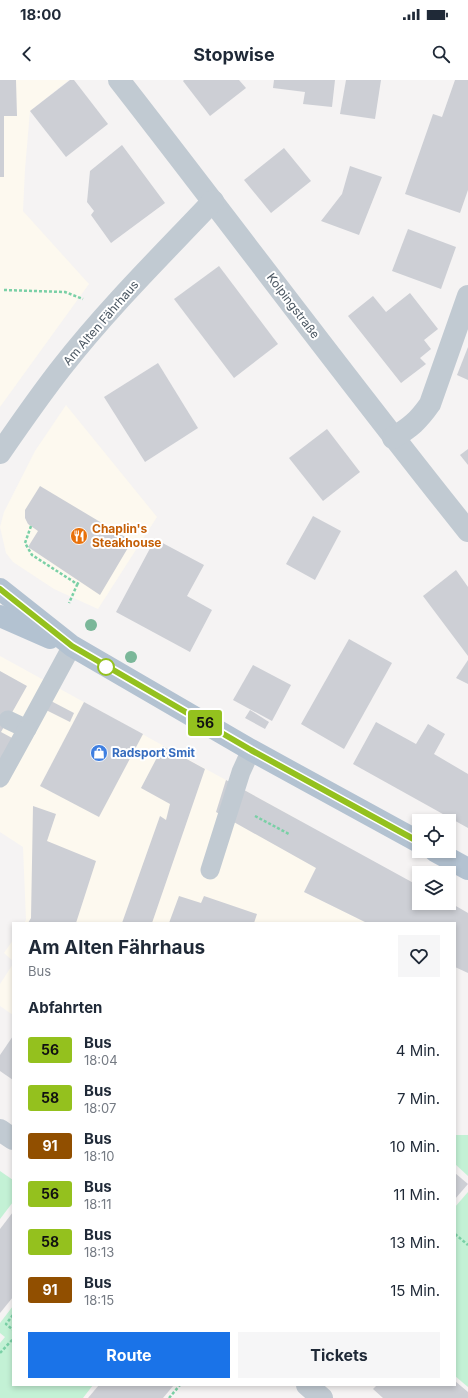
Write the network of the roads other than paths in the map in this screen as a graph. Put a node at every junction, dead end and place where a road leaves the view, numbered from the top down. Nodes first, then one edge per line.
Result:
1 (118, 80) edge
2 (213, 201) junction
3 (468, 296) edge
4 (393, 438) junction
5 (0, 453) edge
6 (468, 531) edge
7 (0, 589) edge
8 (0, 616) edge
9 (72, 646) junction
10 (8, 720) dead end
11 (27, 729) junction
12 (251, 750) junction
13 (0, 778) edge
14 (412, 838) edge
15 (447, 858) edge
16 (210, 870) dead end
17 (468, 870) edge
18 (0, 1130) edge
19 (12, 1139) edge
20 (308, 1386) edge
21 (322, 1398) edge

1 - 2 street, Kolpingstraße
2 - 4 street, Kolpingstraße
2 - 5 street, Am Alten Fährhaus
3 - 4 street
4 - 6 street, Kolpingstraße
7 - 9 main road
8 - 9 main road
9 - 11 lane
9 - 12 main road
10 - 11 lane
11 - 13 lane
12 - 14 main road
12 - 16 lane
15 - 17 main road
18 - 19 street
20 - 21 street

